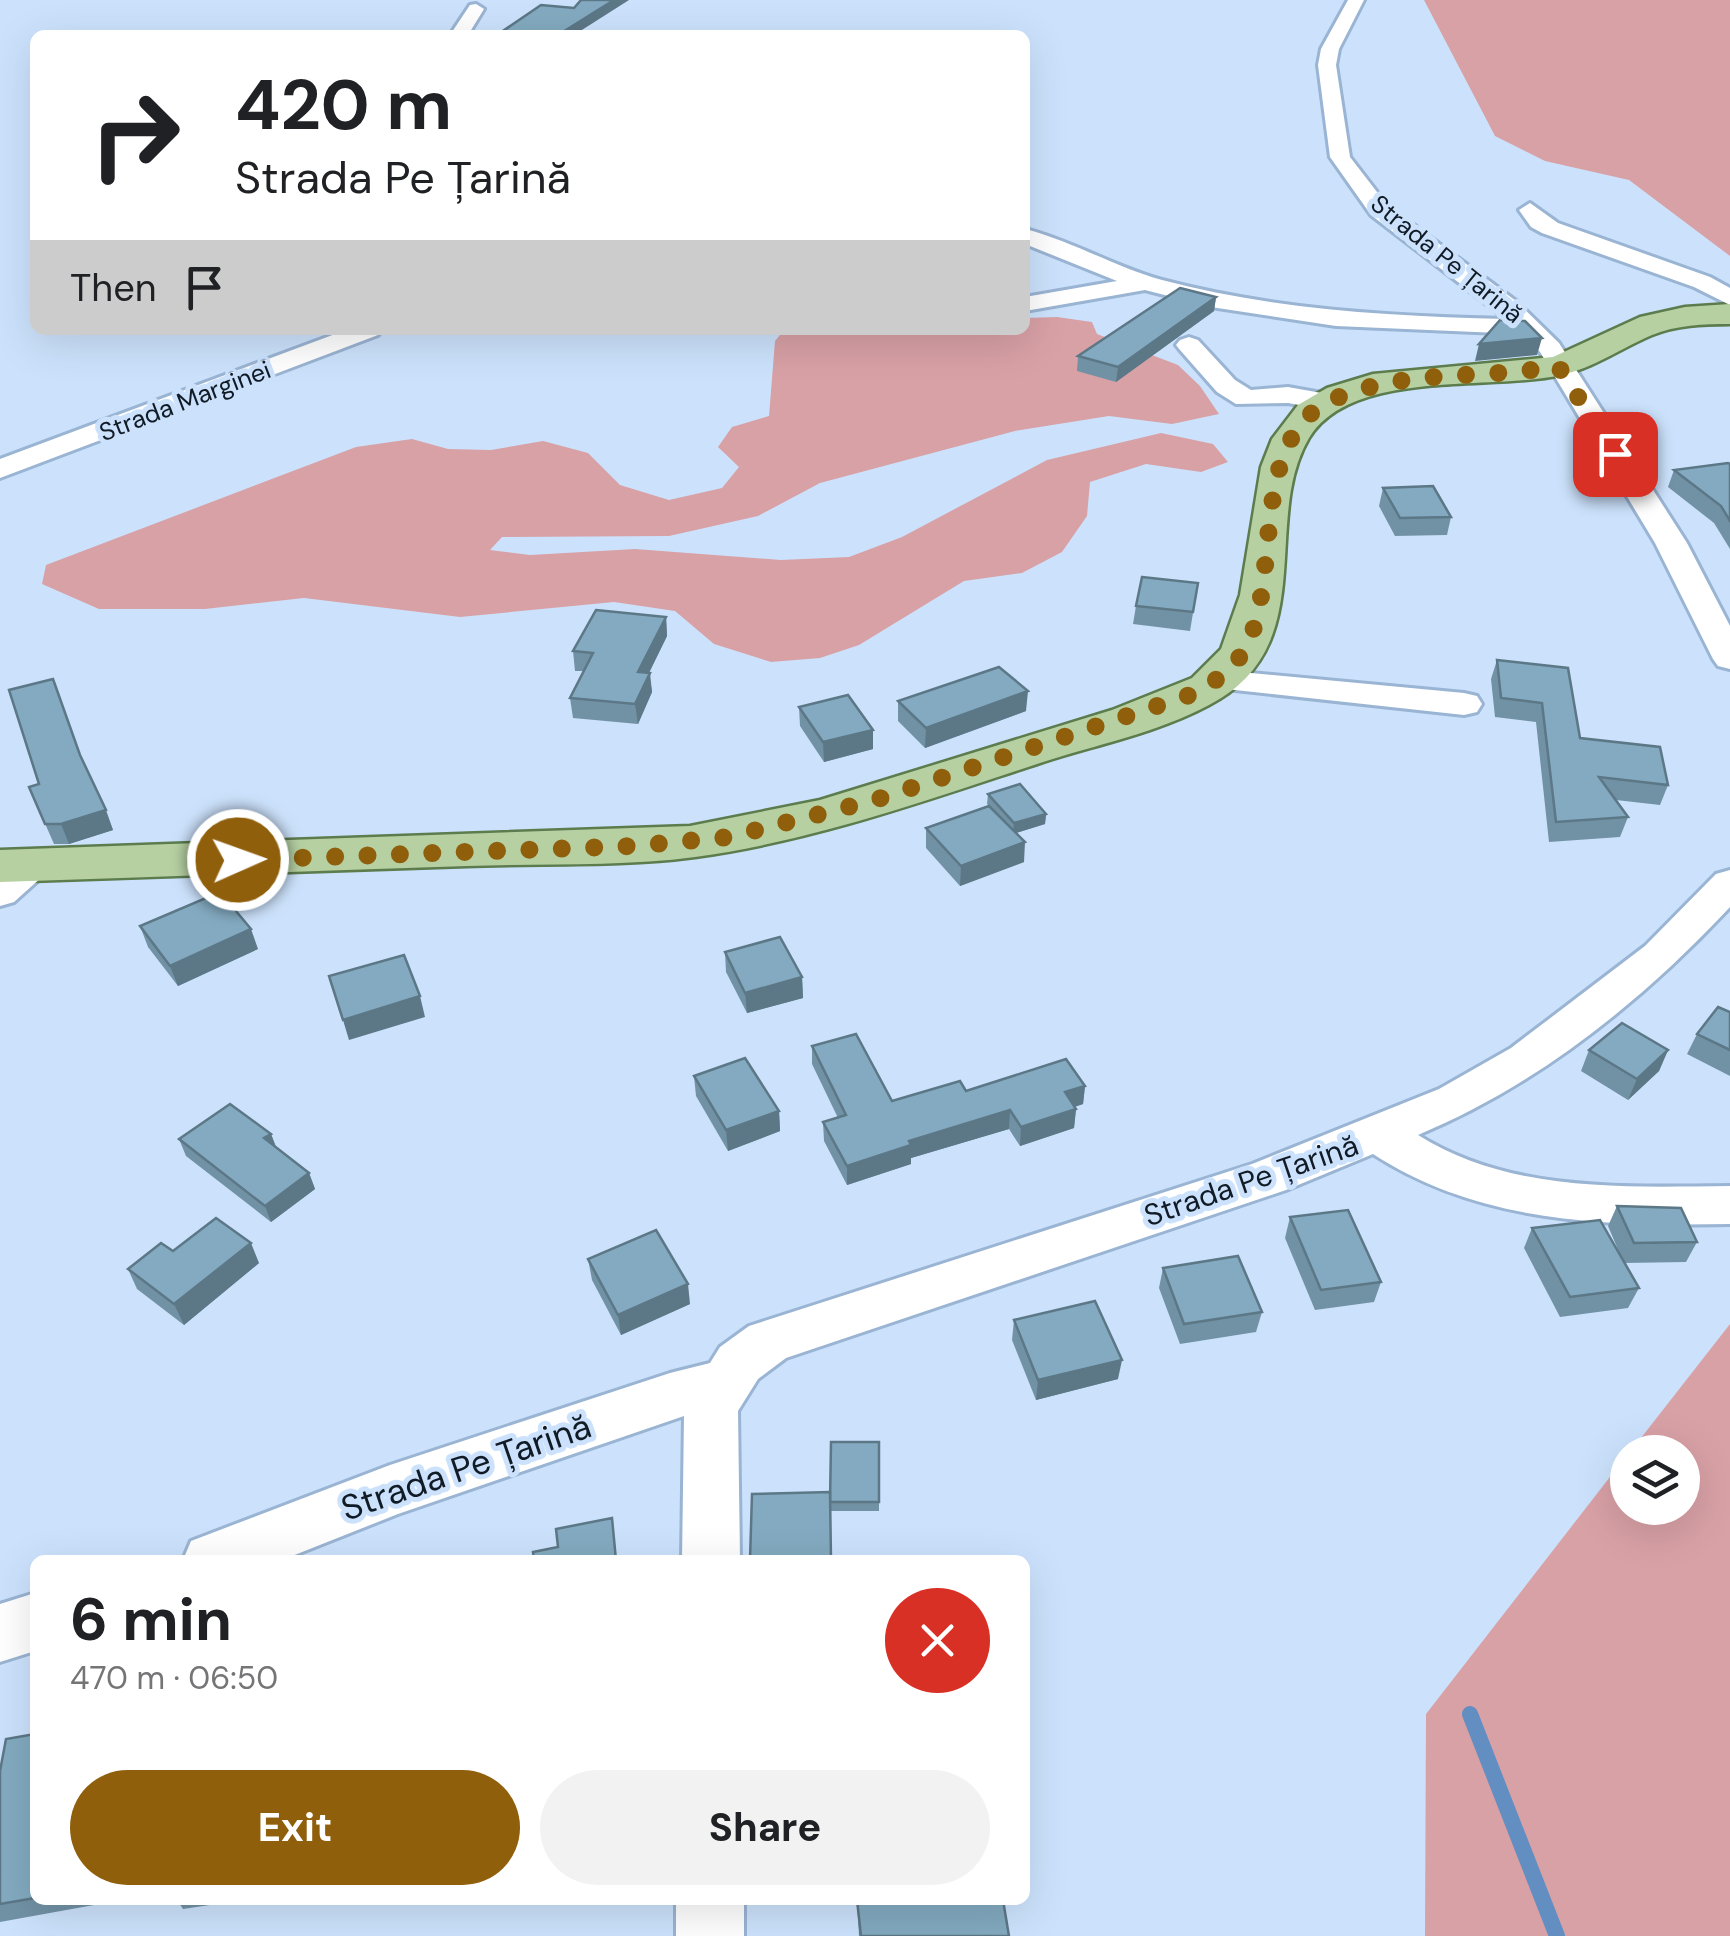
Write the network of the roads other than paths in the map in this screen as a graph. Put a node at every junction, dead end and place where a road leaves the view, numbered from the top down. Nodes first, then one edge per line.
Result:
1 (1356, 0) edge
2 (476, 9) dead end
3 (462, 30) edge
4 (1530, 210) dead end
5 (1030, 238) edge
6 (1142, 284) junction
7 (1730, 298) edge
8 (1030, 303) edge
9 (1730, 314) edge
10 (1532, 328) junction
11 (356, 335) edge
12 (1189, 345) dead end
13 (1558, 366) junction
14 (1328, 402) junction
15 (0, 470) edge
16 (1730, 659) edge
17 (1219, 680) junction
18 (1464, 704) dead end
19 (11, 875) edge
20 (1730, 883) edge
21 (1379, 1134) junction
22 (1730, 1205) edge
23 (723, 1383) junction
24 (225, 1555) edge
25 (710, 1555) edge
26 (30, 1624) edge
27 (0, 1633) edge
28 (710, 1905) edge
29 (710, 1936) edge

1 - 10 street, Strada Pe Țarină
2 - 3 street
4 - 7 street
5 - 6 street
6 - 8 street
6 - 10 street
9 - 13 main road
10 - 13 street, Strada Pe Țarină
11 - 15 street, Strada Marginei
12 - 14 street
13 - 14 main road
13 - 16 street, Strada Pe Țarină
14 - 17 main road
17 - 18 street
17 - 19 main road
20 - 21 street, Strada Pe Țarină
21 - 22 street
21 - 23 street, Strada Pe Țarină
23 - 24 street, Strada Pe Țarină
23 - 25 street
26 - 27 street
28 - 29 street

